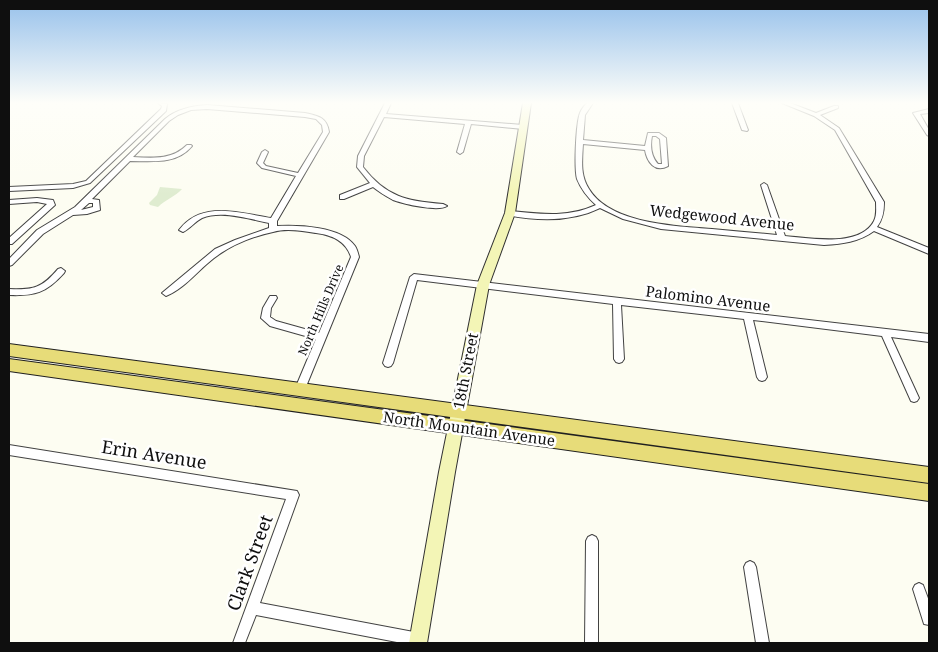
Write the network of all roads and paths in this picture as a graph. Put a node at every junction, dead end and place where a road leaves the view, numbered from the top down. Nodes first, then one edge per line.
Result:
1 (140, 133) edge
2 (154, 133) edge
3 (323, 133) edge
4 (373, 133) edge
5 (466, 133) edge
6 (522, 133) edge
7 (580, 133) edge
8 (840, 133) edge
9 (580, 142) junction
10 (189, 146) dead end
11 (648, 148) junction
12 (266, 152) dead end
13 (460, 152) dead end
14 (128, 159) junction
15 (300, 175) junction
16 (374, 184) junction
17 (764, 185) dead end
18 (9, 189) edge
19 (342, 197) dead end
20 (87, 200) junction
21 (9, 202) edge
22 (601, 205) junction
23 (443, 206) dead end
24 (71, 213) junction
25 (510, 213) junction
26 (273, 225) junction
27 (873, 228) junction
28 (183, 230) dead end
29 (782, 238) junction
30 (9, 242) edge
31 (929, 251) edge
32 (9, 263) edge
33 (61, 271) dead end
34 (483, 285) junction
35 (9, 292) edge
36 (166, 293) dead end
37 (274, 298) dead end
38 (617, 302) junction
39 (748, 317) junction
40 (885, 333) junction
41 (321, 336) junction
42 (929, 338) edge
43 (9, 350) edge
44 (619, 359) dead end
45 (388, 362) dead end
46 (9, 365) edge
47 (762, 377) dead end
48 (300, 389) junction
49 (914, 398) dead end
50 (457, 419) junction
51 (9, 450) edge
52 (929, 475) edge
53 (929, 493) edge
54 (294, 495) joint
55 (592, 541) dead end
56 (750, 567) dead end
57 (919, 589) dead end
58 (253, 608) junction
59 (929, 619) edge
60 (419, 642) edge
61 (239, 643) edge
62 (592, 643) edge
63 (763, 643) edge

1 - 18 street
2 - 14 street
3 - 15 street
4 - 16 street
5 - 13 street
6 - 25 main road, 18th Street
7 - 9 street
8 - 27 street
9 - 11 street
9 - 22 street
10 - 14 street
11 - 11 street
12 - 15 street
14 - 20 street
15 - 26 street
16 - 19 street
16 - 23 street
17 - 29 street
20 - 24 street
20 - 24 street
21 - 30 street
22 - 25 street
22 - 29 street, Wedgewood Avenue
24 - 32 street
25 - 34 main road, 18th Street
26 - 28 street
26 - 36 street
26 - 41 street, North Hills Drive
27 - 29 street, Wedgewood Avenue
27 - 31 street
33 - 35 street
34 - 38 street, Palomino Avenue
34 - 45 street, Palomino Avenue
34 - 50 main road, 18th Street
37 - 41 street
38 - 39 street, Palomino Avenue
38 - 44 street
39 - 40 street, Palomino Avenue
39 - 47 street
40 - 42 street, Palomino Avenue
40 - 49 street
41 - 48 street, North Hills Drive
43 - 48 main road, North Mountain Avenue
46 - 50 main road, North Mountain Avenue
48 - 50 main road, North Mountain Avenue
50 - 52 main road, North Mountain Avenue
50 - 53 main road, North Mountain Avenue
50 - 60 main road, 18th Street
51 - 54 street, Erin Avenue
54 - 58 street, Clark Street
55 - 62 street
56 - 63 street
57 - 59 street
58 - 60 street
58 - 61 street, Clark Street

